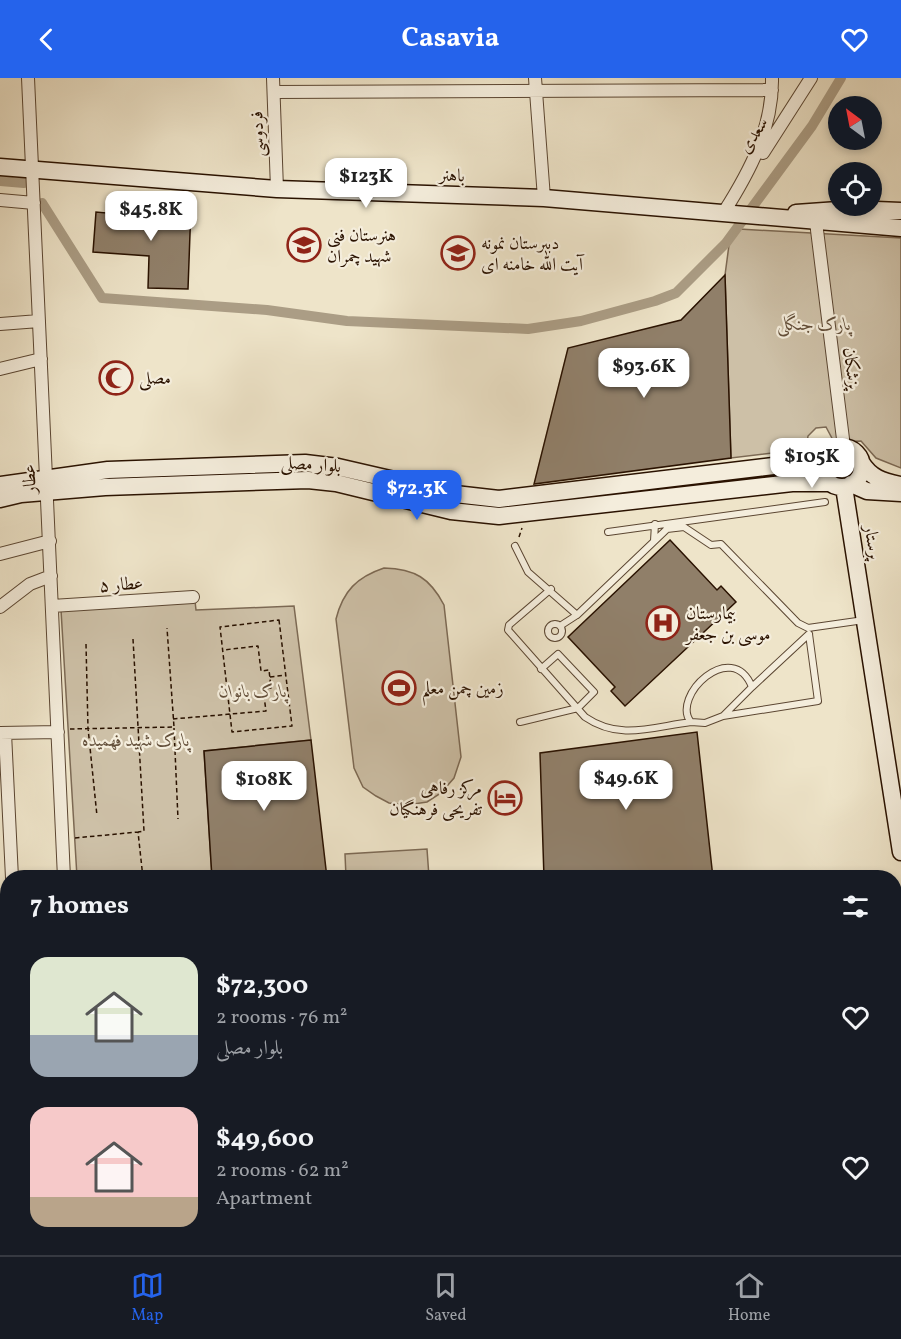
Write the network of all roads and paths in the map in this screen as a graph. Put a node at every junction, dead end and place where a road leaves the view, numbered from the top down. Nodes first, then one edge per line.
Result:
1 (28, 78) edge
2 (273, 78) edge
3 (811, 78) edge
4 (535, 84) edge
5 (772, 84) edge
6 (274, 92) junction
7 (0, 167) edge
8 (32, 170) junction
9 (745, 180) junction
10 (277, 189) junction
11 (544, 198) junction
12 (0, 200) edge
13 (34, 203) junction
14 (901, 211) edge
15 (729, 213) junction
16 (759, 215) junction
17 (816, 222) junction
18 (901, 228) edge
19 (39, 321) junction
20 (0, 324) edge
21 (41, 358) junction
22 (0, 369) edge
23 (844, 447) junction
24 (824, 457) junction
25 (861, 462) junction
26 (790, 464) junction
27 (792, 483) junction
28 (0, 485) edge
29 (47, 485) junction
30 (842, 485) junction
31 (901, 485) edge
32 (901, 493) edge
33 (0, 499) edge
34 (825, 502) dead end
35 (528, 513) junction
36 (655, 524) junction
37 (608, 532) dead end
38 (50, 541) junction
39 (654, 541) junction
40 (515, 546) joint
41 (0, 554) edge
42 (51, 576) junction
43 (551, 589) junction
44 (193, 597) dead end
45 (52, 606) junction
46 (0, 607) edge
47 (577, 615) junction
48 (865, 620) junction
49 (560, 626) dead end
50 (167, 628) dead end
51 (133, 639) dead end
52 (86, 644) dead end
53 (222, 650) junction
54 (541, 669) junction
55 (286, 675) junction
56 (270, 678) junction
57 (752, 687) junction
58 (578, 708) junction
59 (230, 715) junction
60 (723, 716) junction
61 (173, 719) junction
62 (520, 722) dead end
63 (691, 722) junction
64 (138, 727) junction
65 (174, 727) junction
66 (88, 728) junction
67 (63, 730) junction
68 (2, 733) edge
69 (97, 816) dead end
70 (4, 817) edge
71 (178, 819) dead end
72 (138, 832) junction
73 (75, 838) dead end
74 (901, 852) edge
75 (11, 870) edge
76 (64, 870) edge
77 (142, 870) edge

1 - 8 street, عطار
2 - 6 street, فردوسی
3 - 9 street, سعدی
4 - 5 street
4 - 6 street
4 - 11 street
5 - 9 street
6 - 10 street, فردوسی
7 - 8 street, باهنر
8 - 10 street, باهنر
8 - 13 street, عطار
9 - 15 street
10 - 11 street, باهنر
11 - 15 street, باهنر
12 - 13 street
13 - 19 street, عطار
14 - 16 street, باهنر
15 - 16 street, باهنر
16 - 17 street, باهنر
17 - 18 street, باهنر
17 - 23 street, پزشکان
19 - 20 street
19 - 21 street, عطار
21 - 22 street
21 - 29 street, عطار
23 - 24 street
23 - 25 street
24 - 26 street, بلوار مصلی
24 - 30 street
25 - 30 street
25 - 31 street
26 - 27 street
26 - 29 street, بلوار مصلی
27 - 30 street, بلوار مصلی
27 - 35 street, بلوار مصلی
28 - 29 street, بلوار مصلی
29 - 33 street, بلوار مصلی
29 - 35 street, بلوار مصلی
29 - 38 street, عطار
30 - 32 street, بلوار مصلی
30 - 48 street, پرستار
34 - 36 lane
35 - 40 path
36 - 37 lane
36 - 39 lane
38 - 41 street
38 - 42 street, عطار
39 - 47 lane
39 - 48 lane
40 - 43 lane
42 - 45 street, عطار
42 - 46 street
43 - 47 lane
43 - 54 lane
44 - 45 street, عطار ۵
45 - 67 street, عطار
47 - 49 lane
48 - 74 street, پرستار
50 - 61 path
51 - 64 path
52 - 66 path
53 - 55 path
53 - 56 path
53 - 59 path
54 - 58 lane
54 - 58 lane
55 - 56 path
55 - 59 path
56 - 59 path
57 - 60 lane
57 - 60 lane
57 - 63 lane
58 - 62 lane
58 - 63 lane
59 - 61 path
60 - 63 lane
61 - 65 path
64 - 65 path
64 - 66 path
64 - 72 path
65 - 71 path
66 - 67 path
66 - 69 path
67 - 68 street
67 - 76 street, عطار
68 - 70 street
70 - 75 street
72 - 73 path
72 - 77 path

